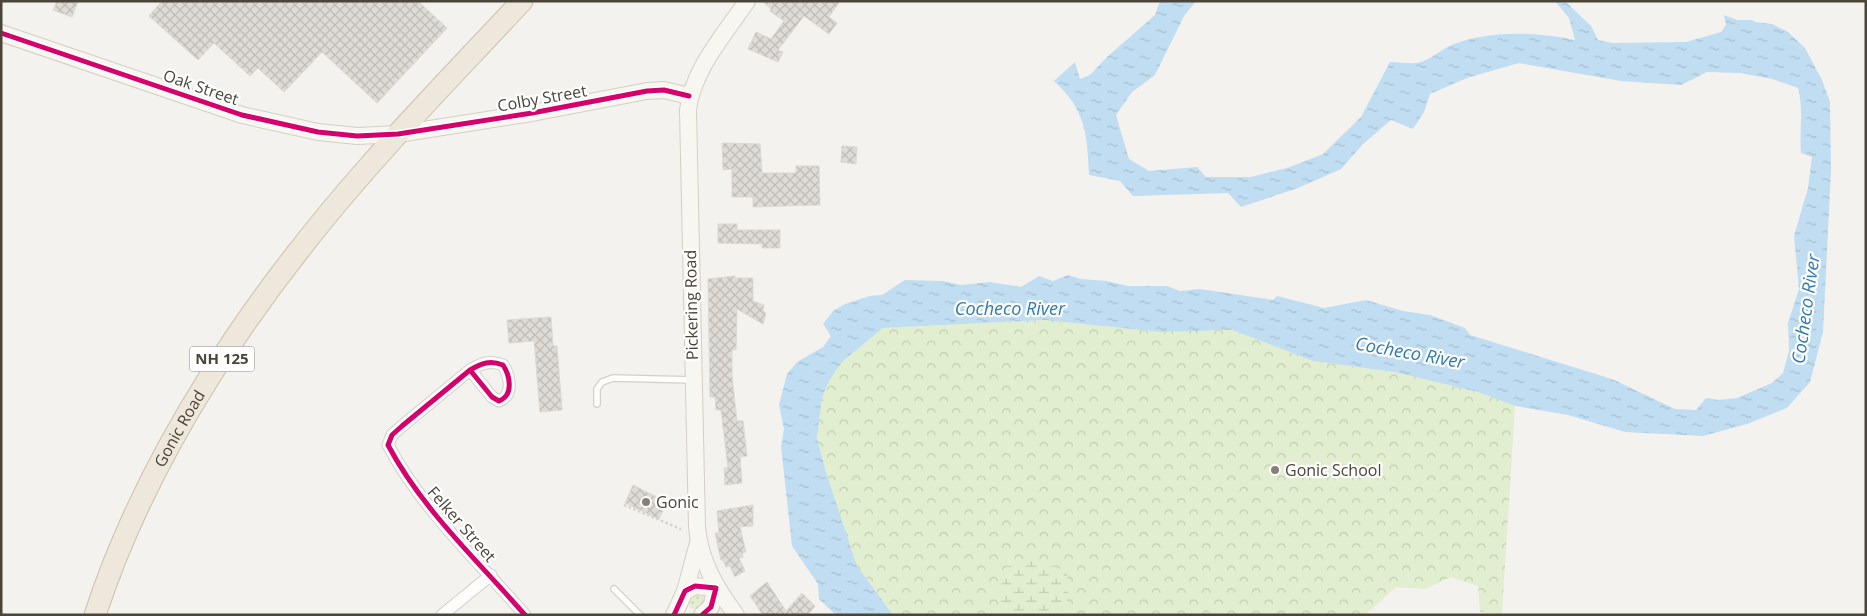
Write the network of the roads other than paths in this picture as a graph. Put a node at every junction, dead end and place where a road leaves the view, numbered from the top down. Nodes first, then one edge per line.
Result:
1 (522, 1) edge
2 (747, 1) edge
3 (1, 33) edge
4 (689, 96) junction
5 (398, 134) junction
6 (470, 370) dead end
7 (693, 380) junction
8 (597, 404) dead end
9 (698, 543) junction
10 (491, 576) junction
11 (716, 588) junction
12 (614, 589) dead end
13 (685, 591) junction
14 (95, 615) edge
15 (442, 615) edge
16 (525, 615) edge
17 (640, 615) edge
18 (674, 615) edge
19 (702, 615) edge
20 (736, 615) edge

1 - 5 highway, NH 125
2 - 4 street, Pickering Road
3 - 5 street, Oak Street
4 - 5 street, Colby Street
4 - 7 street, Pickering Road
5 - 14 highway, Gonic Road / NH 125
6 - 10 street, Felker Street
7 - 8 lane
7 - 9 street, Pickering Road
9 - 11 street, Pickering Road
9 - 13 street
10 - 15 street
10 - 16 street, Felker Street
11 - 13 street
11 - 19 street
11 - 20 street, Pickering Road
12 - 17 lane
13 - 18 street

